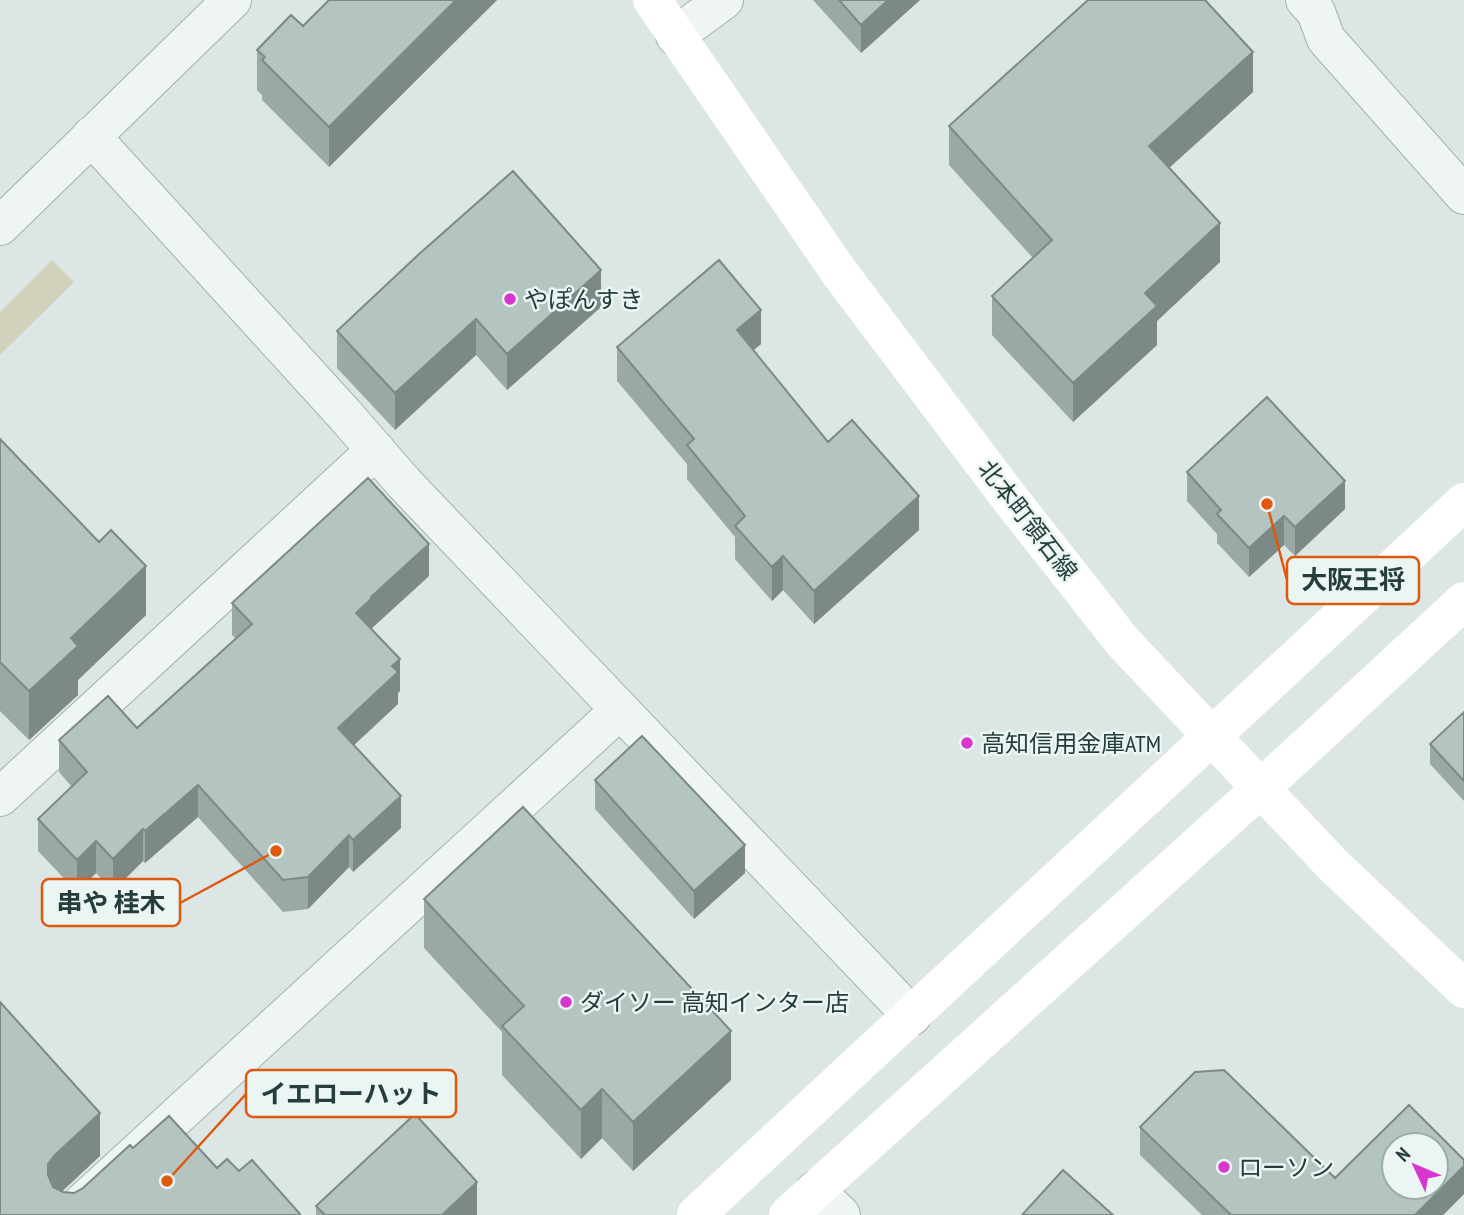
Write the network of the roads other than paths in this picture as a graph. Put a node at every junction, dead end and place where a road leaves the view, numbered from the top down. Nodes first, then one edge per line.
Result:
1 (232, 0) edge
2 (652, 0) edge
3 (724, 0) edge
4 (1316, 4) edge
5 (675, 36) junction
6 (91, 136) junction
7 (1464, 194) edge
8 (0, 226) edge
9 (376, 450) junction
10 (1464, 502) edge
11 (1464, 601) edge
12 (620, 710) junction
13 (1212, 736) junction
14 (1261, 788) junction
15 (0, 797) edge
16 (1464, 989) edge
17 (912, 1016) junction
18 (814, 1207) edge
19 (69, 1215) edge
20 (695, 1215) edge

1 - 6 street
2 - 5 street, 北本町領石線
3 - 5 street
4 - 7 street
5 - 13 street, 北本町領石線
6 - 8 street
6 - 9 street
9 - 12 street
9 - 15 street
10 - 13 street
11 - 14 street
12 - 17 street
12 - 19 street
13 - 14 street, 北本町領石線
13 - 17 street
14 - 16 street, 北本町領石線
14 - 18 street
17 - 20 street

